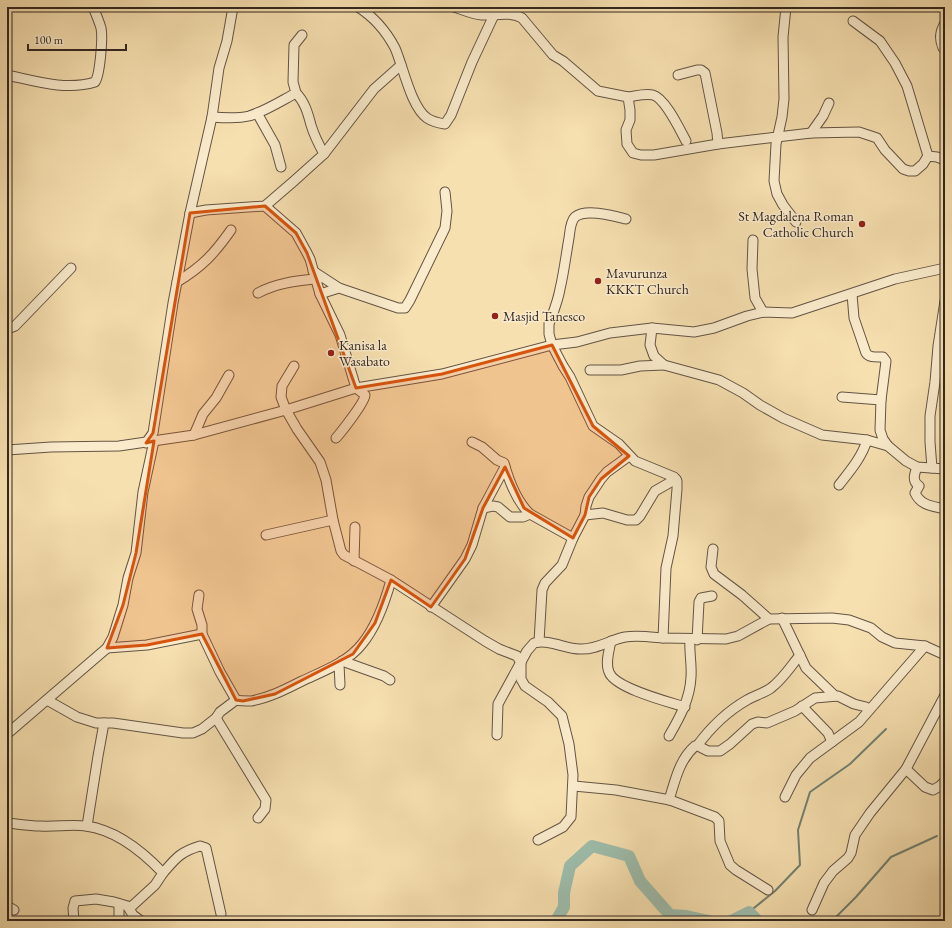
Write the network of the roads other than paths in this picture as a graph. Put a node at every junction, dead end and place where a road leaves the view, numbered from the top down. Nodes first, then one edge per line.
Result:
1 (93, 7) edge
2 (233, 7) edge
3 (358, 7) edge
4 (454, 7) edge
5 (786, 7) edge
6 (495, 11) edge
7 (853, 21) dead end
8 (945, 23) edge
9 (302, 35) dead end
10 (943, 48) dead end
11 (401, 65) junction
12 (7, 75) edge
13 (678, 75) dead end
14 (296, 93) junction
15 (628, 98) junction
16 (829, 102) dead end
17 (257, 113) junction
18 (212, 117) junction
19 (811, 133) junction
20 (777, 137) junction
21 (686, 141) dead end
22 (718, 144) junction
23 (324, 154) junction
24 (928, 156) junction
25 (945, 160) edge
26 (281, 167) dead end
27 (445, 192) dead end
28 (265, 206) junction
29 (190, 213) junction
30 (626, 219) dead end
31 (796, 222) dead end
32 (231, 230) dead end
33 (753, 240) dead end
34 (71, 268) dead end
35 (945, 268) edge
36 (314, 275) junction
37 (178, 282) junction
38 (339, 288) junction
39 (258, 293) dead end
40 (320, 294) junction
41 (852, 294) junction
42 (945, 301) edge
43 (763, 312) junction
44 (652, 328) junction
45 (7, 329) edge
46 (552, 345) junction
47 (664, 365) junction
48 (294, 366) dead end
49 (590, 370) dead end
50 (229, 375) dead end
51 (935, 382) junction
52 (945, 383) edge
53 (356, 388) junction
54 (842, 397) dead end
55 (881, 400) junction
56 (286, 410) junction
57 (194, 435) junction
58 (336, 438) dead end
59 (867, 440) junction
60 (150, 442) junction
61 (472, 442) dead end
62 (888, 446) junction
63 (7, 450) edge
64 (629, 456) junction
65 (505, 467) junction
66 (917, 467) junction
67 (932, 468) junction
68 (945, 469) edge
69 (676, 479) junction
70 (839, 485) dead end
71 (483, 508) junction
72 (945, 509) edge
73 (530, 514) junction
74 (585, 515) junction
75 (333, 520) junction
76 (355, 527) dead end
77 (266, 535) dead end
78 (573, 538) junction
79 (713, 549) dead end
80 (354, 561) junction
81 (391, 580) junction
82 (199, 595) dead end
83 (712, 596) dead end
84 (431, 607) junction
85 (782, 618) junction
86 (768, 619) junction
87 (202, 634) junction
88 (663, 638) junction
89 (694, 640) junction
90 (611, 641) junction
91 (539, 642) junction
92 (925, 646) junction
93 (107, 648) junction
94 (800, 655) junction
95 (945, 655) edge
96 (341, 662) junction
97 (521, 663) junction
98 (390, 680) dead end
99 (340, 685) dead end
100 (945, 695) edge
101 (835, 696) junction
102 (46, 700) junction
103 (236, 700) junction
104 (802, 706) junction
105 (685, 707) junction
106 (866, 707) dead end
107 (216, 718) junction
108 (104, 723) junction
109 (7, 734) edge
110 (497, 736) dead end
111 (669, 736) dead end
112 (832, 742) junction
113 (697, 746) junction
114 (906, 769) junction
115 (945, 781) edge
116 (574, 786) junction
117 (785, 797) dead end
118 (669, 800) junction
119 (258, 818) dead end
120 (7, 822) edge
121 (88, 826) junction
122 (538, 840) dead end
123 (164, 873) junction
124 (768, 890) dead end
125 (124, 905) junction
126 (812, 910) dead end
127 (221, 914) dead end
128 (74, 921) edge
129 (119, 921) edge
130 (141, 921) edge

1 - 12 street
2 - 18 street
3 - 11 street
4 - 6 street
5 - 20 street
6 - 11 street
6 - 15 street
7 - 24 street
8 - 10 street
9 - 14 street
11 - 23 street
13 - 22 street
14 - 17 street
14 - 23 street
15 - 21 street
15 - 22 street
16 - 19 street
17 - 18 street
17 - 26 street
18 - 29 street
19 - 20 street
19 - 24 street
20 - 22 street
20 - 31 street
23 - 28 street
24 - 25 street
27 - 38 street
28 - 29 street
28 - 36 street
29 - 37 street
30 - 46 street
32 - 37 street
33 - 43 street
34 - 45 street
35 - 41 street
36 - 38 street
36 - 39 street
36 - 40 street
37 - 60 street
38 - 40 street
40 - 53 street
41 - 43 street
41 - 55 street
42 - 51 street
43 - 44 street
44 - 46 street
44 - 47 street
46 - 53 street
46 - 64 street
47 - 49 street
47 - 59 street
48 - 56 street
50 - 57 street
51 - 52 street
51 - 67 street
53 - 56 street
53 - 58 street
54 - 55 street
55 - 62 street
56 - 57 street
56 - 75 street
57 - 60 street
59 - 62 street
59 - 70 street
60 - 63 street
60 - 93 street
61 - 65 street
62 - 66 street
64 - 69 street
64 - 74 street
65 - 71 street
65 - 73 street
66 - 67 street
66 - 72 street
67 - 68 street
69 - 74 street
69 - 88 street
71 - 73 street
71 - 84 street
73 - 78 street
74 - 78 street
75 - 77 street
75 - 80 street
76 - 80 street
78 - 91 street
79 - 86 street
80 - 81 street
81 - 84 street
81 - 96 street
82 - 87 street
83 - 89 street
84 - 97 street
85 - 86 street
85 - 92 street
85 - 94 street
86 - 89 street
87 - 93 street
87 - 103 street
88 - 89 street
88 - 90 street
89 - 105 street
90 - 91 street
90 - 105 street
91 - 97 street
92 - 95 street
92 - 112 street
93 - 102 street
94 - 101 street
94 - 113 street
96 - 98 street
96 - 99 street
96 - 103 street
97 - 110 street
97 - 116 street
100 - 114 street
101 - 104 street
101 - 106 street
102 - 108 street
102 - 109 street
103 - 107 street
104 - 112 street
104 - 113 street
105 - 111 street
107 - 108 street
107 - 119 street
108 - 121 street
112 - 117 street
113 - 118 street
114 - 115 street
114 - 126 street
116 - 118 street
116 - 122 street
118 - 124 street
120 - 121 street
121 - 123 street
123 - 125 street
123 - 127 street
125 - 128 street
125 - 129 street
125 - 130 street

